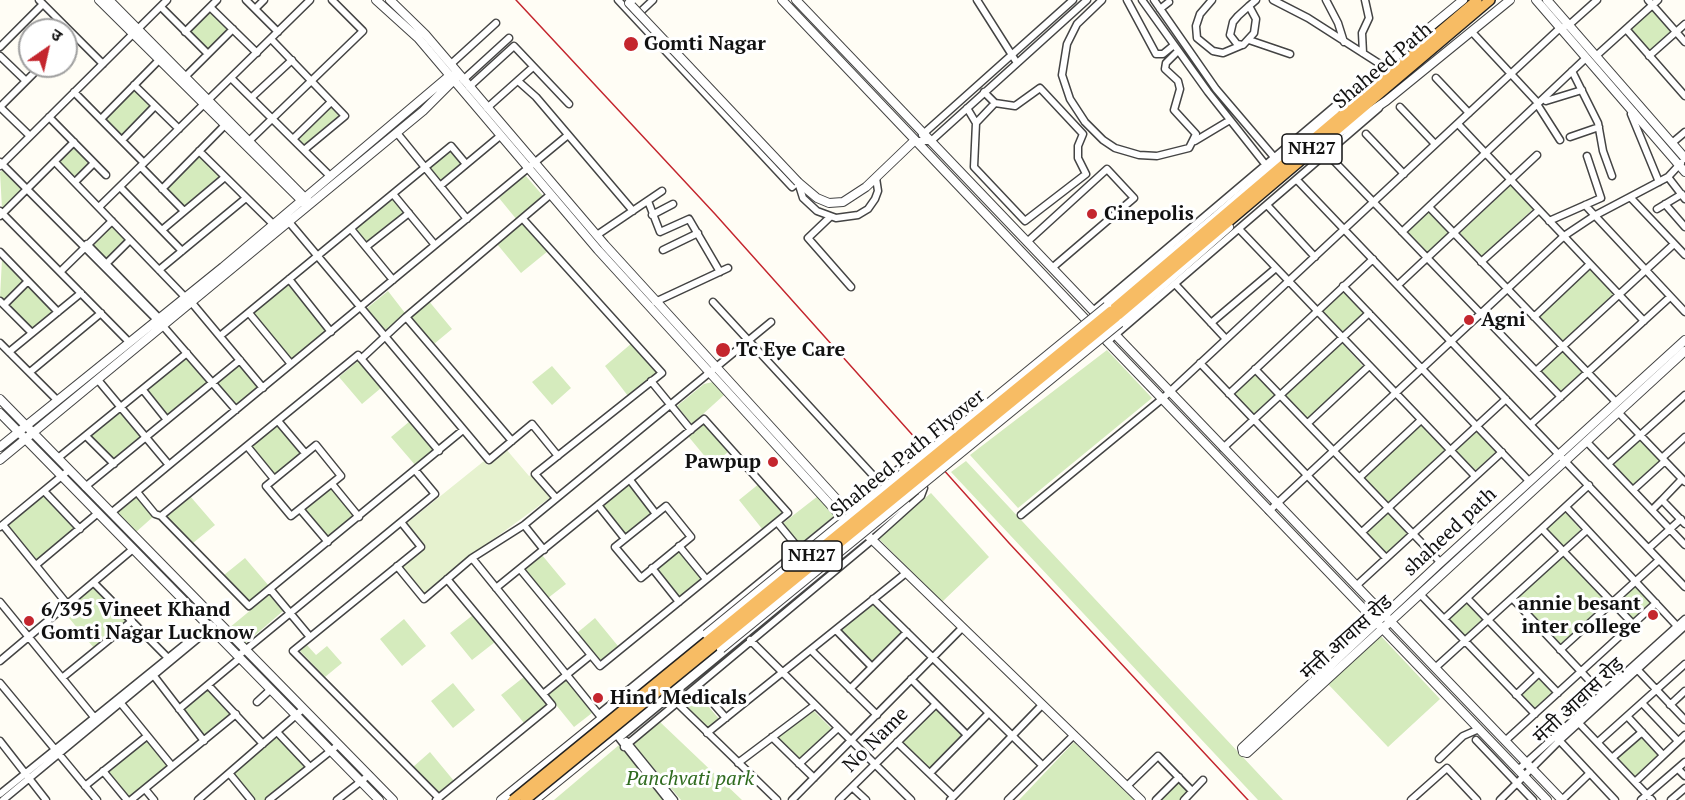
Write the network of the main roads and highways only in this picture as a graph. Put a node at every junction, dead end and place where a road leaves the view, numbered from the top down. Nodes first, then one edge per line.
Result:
1 (1477, 0) edge
2 (1490, 0) edge
3 (1133, 298) junction
4 (1113, 314) junction
5 (513, 800) edge
6 (525, 800) edge

1 - 3 highway, Shaheed Path / NH27
2 - 3 highway, Shaheed Path / NH27
3 - 4 highway, Shaheed Path Flyover / NH27
3 - 4 highway
4 - 5 highway, Shaheed Path Flyover / NH27, bridge
4 - 6 highway, Shaheed Path Flyover / NH27, bridge

